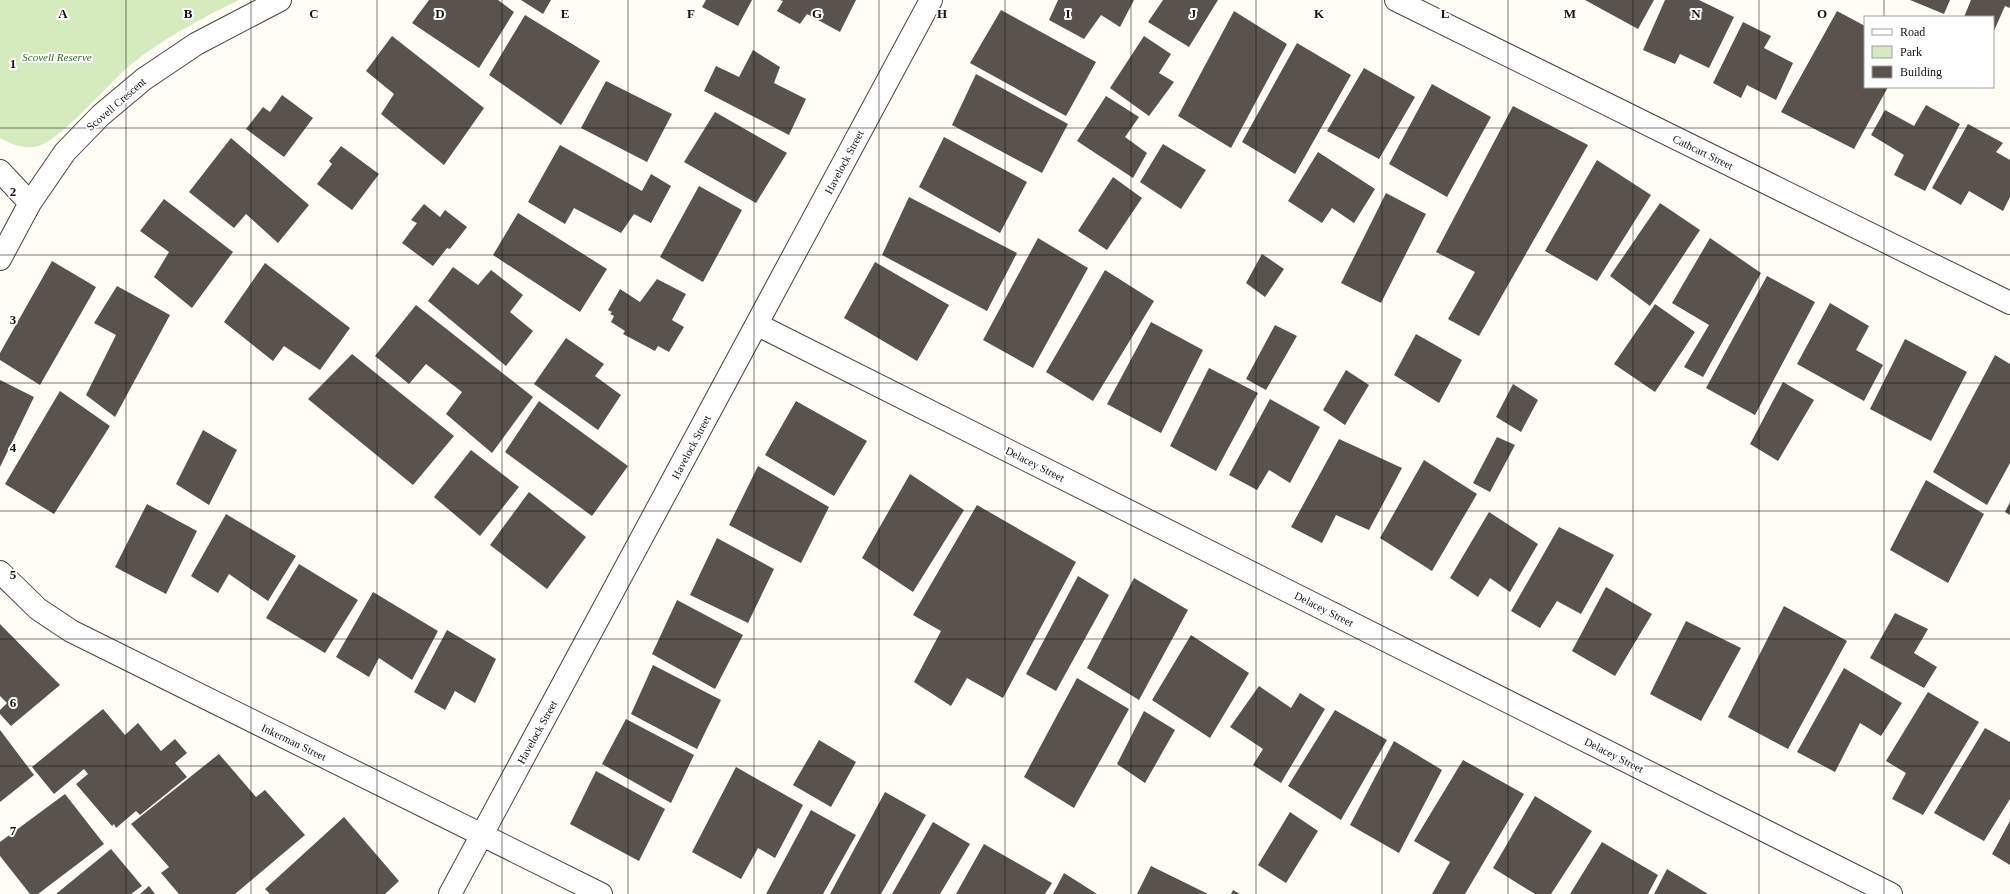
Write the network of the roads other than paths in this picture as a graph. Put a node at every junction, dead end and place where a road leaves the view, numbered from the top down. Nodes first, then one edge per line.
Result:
1 (280, 0) edge
2 (931, 0) edge
3 (1396, 0) edge
4 (0, 171) edge
5 (30, 203) junction
6 (0, 259) edge
7 (2010, 303) edge
8 (758, 324) junction
9 (0, 572) edge
10 (481, 834) junction
11 (450, 894) edge
12 (601, 894) edge
13 (1891, 894) edge

1 - 5 street, Scovell Crescent
2 - 8 street, Havelock Street
3 - 7 street, Cathcart Street
4 - 5 street
5 - 6 street, Scovell Crescent
8 - 10 street, Havelock Street
8 - 13 street, Delacey Street
9 - 10 street, Inkerman Street
10 - 11 street, Havelock Street
10 - 12 street, Inkerman Street

